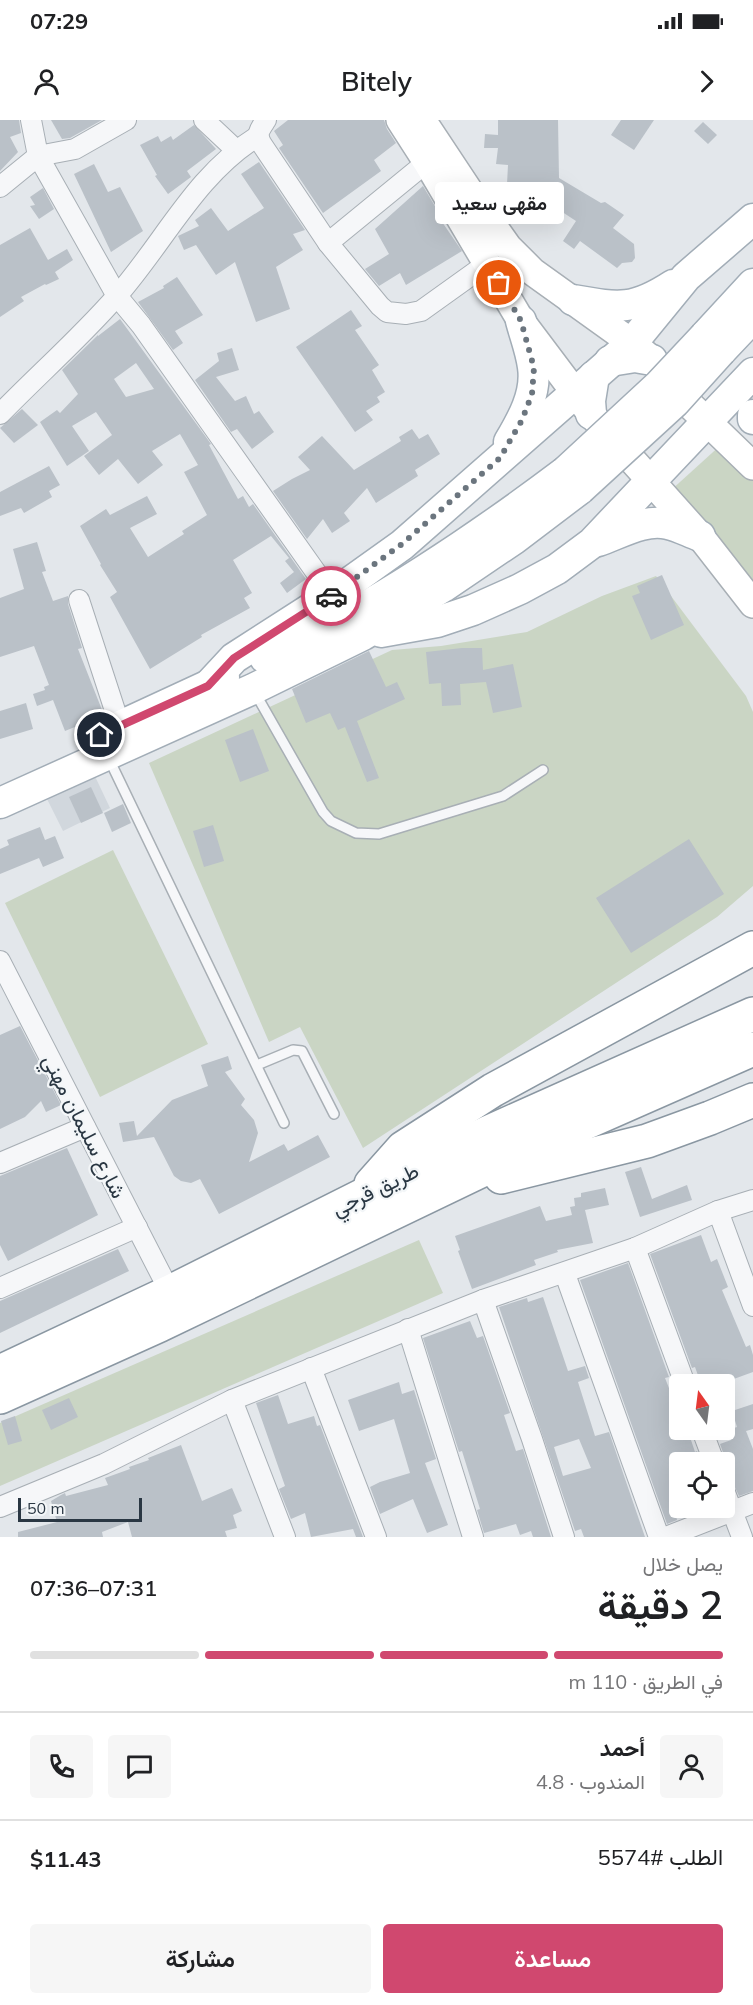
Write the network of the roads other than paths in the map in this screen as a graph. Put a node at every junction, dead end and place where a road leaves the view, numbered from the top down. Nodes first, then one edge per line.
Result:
1 (31, 120) edge
2 (126, 120) edge
3 (204, 120) edge
4 (400, 120) edge
5 (422, 120) edge
6 (262, 128) edge
7 (236, 150) junction
8 (38, 156) junction
9 (427, 162) junction
10 (0, 187) edge
11 (753, 219) edge
12 (328, 243) junction
13 (488, 263) junction
14 (686, 277) junction
15 (753, 284) edge
16 (117, 296) junction
17 (573, 300) junction
18 (753, 318) edge
19 (521, 321) junction
20 (713, 343) junction
21 (753, 373) edge
22 (609, 374) junction
23 (0, 414) edge
24 (699, 415) junction
25 (500, 458) junction
26 (753, 466) edge
27 (644, 474) junction
28 (572, 481) junction
29 (699, 536) junction
30 (592, 543) junction
31 (332, 595) junction
32 (79, 600) dead end
33 (753, 604) edge
34 (363, 635) junction
35 (208, 686) junction
36 (253, 689) junction
37 (120, 726) junction
38 (107, 755) junction
39 (543, 770) dead end
40 (0, 782) edge
41 (0, 803) edge
42 (753, 948) edge
43 (0, 961) edge
44 (5, 981) edge
45 (753, 1014) edge
46 (753, 1049) edge
47 (256, 1065) junction
48 (753, 1100) edge
49 (334, 1114) dead end
50 (284, 1123) dead end
51 (85, 1126) junction
52 (0, 1163) edge
53 (430, 1194) junction
54 (360, 1196) junction
55 (753, 1200) edge
56 (718, 1211) junction
57 (136, 1227) junction
58 (635, 1248) junction
59 (565, 1274) junction
60 (0, 1288) edge
61 (170, 1292) junction
62 (483, 1300) junction
63 (753, 1306) edge
64 (408, 1329) junction
65 (311, 1368) junction
66 (682, 1374) edge
67 (1, 1390) edge
68 (232, 1400) junction
69 (753, 1503) edge
70 (0, 1507) edge
71 (735, 1509) edge
72 (712, 1518) edge
73 (735, 1518) edge
74 (285, 1537) edge
75 (376, 1537) edge
76 (473, 1537) edge
77 (564, 1537) edge
78 (659, 1537) edge
79 (666, 1537) edge
80 (742, 1537) edge

1 - 8 street
2 - 8 street
3 - 7 street
4 - 9 main road
5 - 17 main road
6 - 7 street
6 - 12 street
7 - 16 street
8 - 10 street
8 - 16 street
9 - 12 street
9 - 13 main road
11 - 14 main road
12 - 13 street
13 - 19 main road
14 - 17 main road
14 - 22 main road
15 - 20 main road
16 - 23 street
16 - 31 street
17 - 22 main road
18 - 20 main road
19 - 22 main road
19 - 25 main road
20 - 28 main road, bridge
21 - 24 main road
22 - 24 main road
22 - 25 main road
22 - 27 main road
24 - 26 main road
24 - 27 main road
25 - 31 main road
27 - 29 main road
27 - 30 main road
28 - 34 main road
28 - 35 main road
29 - 30 main road
29 - 33 main road
30 - 34 main road
31 - 35 main road
32 - 37 street
34 - 36 main road
35 - 37 main road
36 - 38 main road
36 - 39 lane
37 - 40 main road
38 - 41 main road
38 - 47 lane
42 - 54 highway
43 - 44 street, شارع سليمان مهني
44 - 51 street, شارع سليمان مهني
45 - 54 highway, طريق قرجي
46 - 53 highway, طريق قرجي
47 - 49 lane
47 - 50 lane
48 - 53 highway
51 - 52 street
51 - 57 street, شارع سليمان مهني
53 - 67 highway, طريق قرجي
54 - 61 highway, طريق قرجي
55 - 56 street
56 - 58 street
56 - 63 street
57 - 60 street
57 - 61 street, شارع سليمان مهني
58 - 59 street
58 - 66 street
59 - 62 street
59 - 78 street
61 - 67 highway, طريق قرجي
62 - 64 street
62 - 77 street
64 - 65 street
64 - 76 street
65 - 68 street
65 - 75 street
68 - 70 street
68 - 74 street
69 - 71 street
72 - 79 street
73 - 80 street

